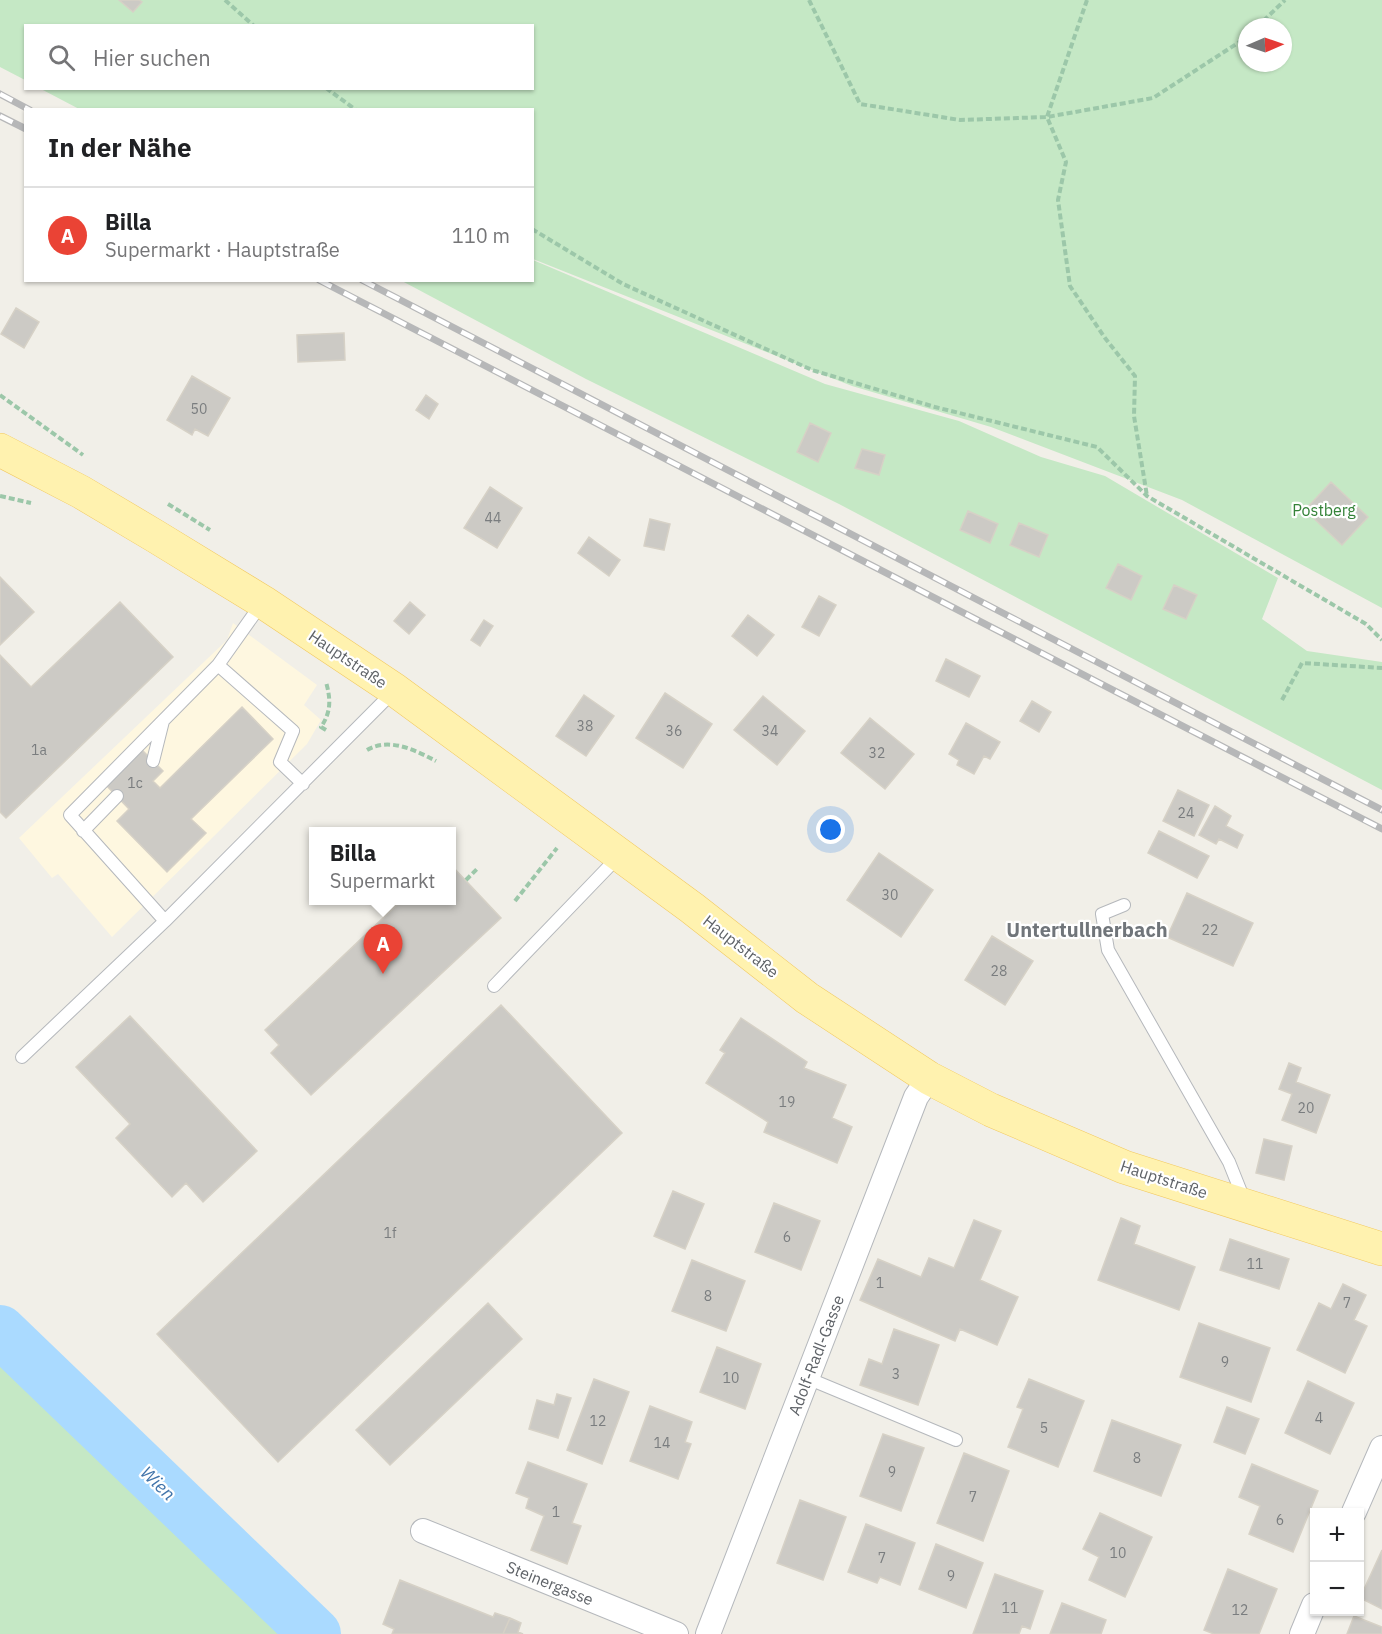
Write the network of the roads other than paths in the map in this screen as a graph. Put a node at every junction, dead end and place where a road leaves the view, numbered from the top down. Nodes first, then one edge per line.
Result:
1 (0, 450) edge
2 (15, 465) edge
3 (263, 602) junction
4 (218, 665) junction
5 (395, 690) junction
6 (163, 721) junction
7 (153, 761) dead end
8 (303, 784) junction
9 (117, 796) dead end
10 (83, 831) junction
11 (619, 855) junction
12 (1124, 905) dead end
13 (165, 921) junction
14 (494, 986) dead end
15 (22, 1057) dead end
16 (929, 1078) junction
17 (1247, 1206) junction
18 (1382, 1249) edge
19 (807, 1378) junction
20 (956, 1440) dead end
21 (1382, 1448) edge
22 (1356, 1508) edge
23 (423, 1531) dead end
24 (1310, 1615) edge
25 (676, 1634) edge
26 (708, 1634) edge
27 (1302, 1634) edge

1 - 2 main road, Hauptstraße
2 - 3 main road, Hauptstraße
3 - 4 lane
3 - 5 main road, Hauptstraße
4 - 6 lane
4 - 8 lane
5 - 8 lane
5 - 11 main road, Hauptstraße
6 - 7 lane
6 - 10 lane
8 - 13 lane
9 - 10 lane
10 - 13 lane
11 - 14 lane
11 - 16 main road, Hauptstraße
12 - 17 lane
13 - 15 lane
16 - 17 main road, Hauptstraße
16 - 19 street, Adolf-Radl-Gasse
17 - 18 main road, Hauptstraße
19 - 20 lane
19 - 26 street, Adolf-Radl-Gasse
21 - 22 street
23 - 25 street, Steinergasse
24 - 27 street

